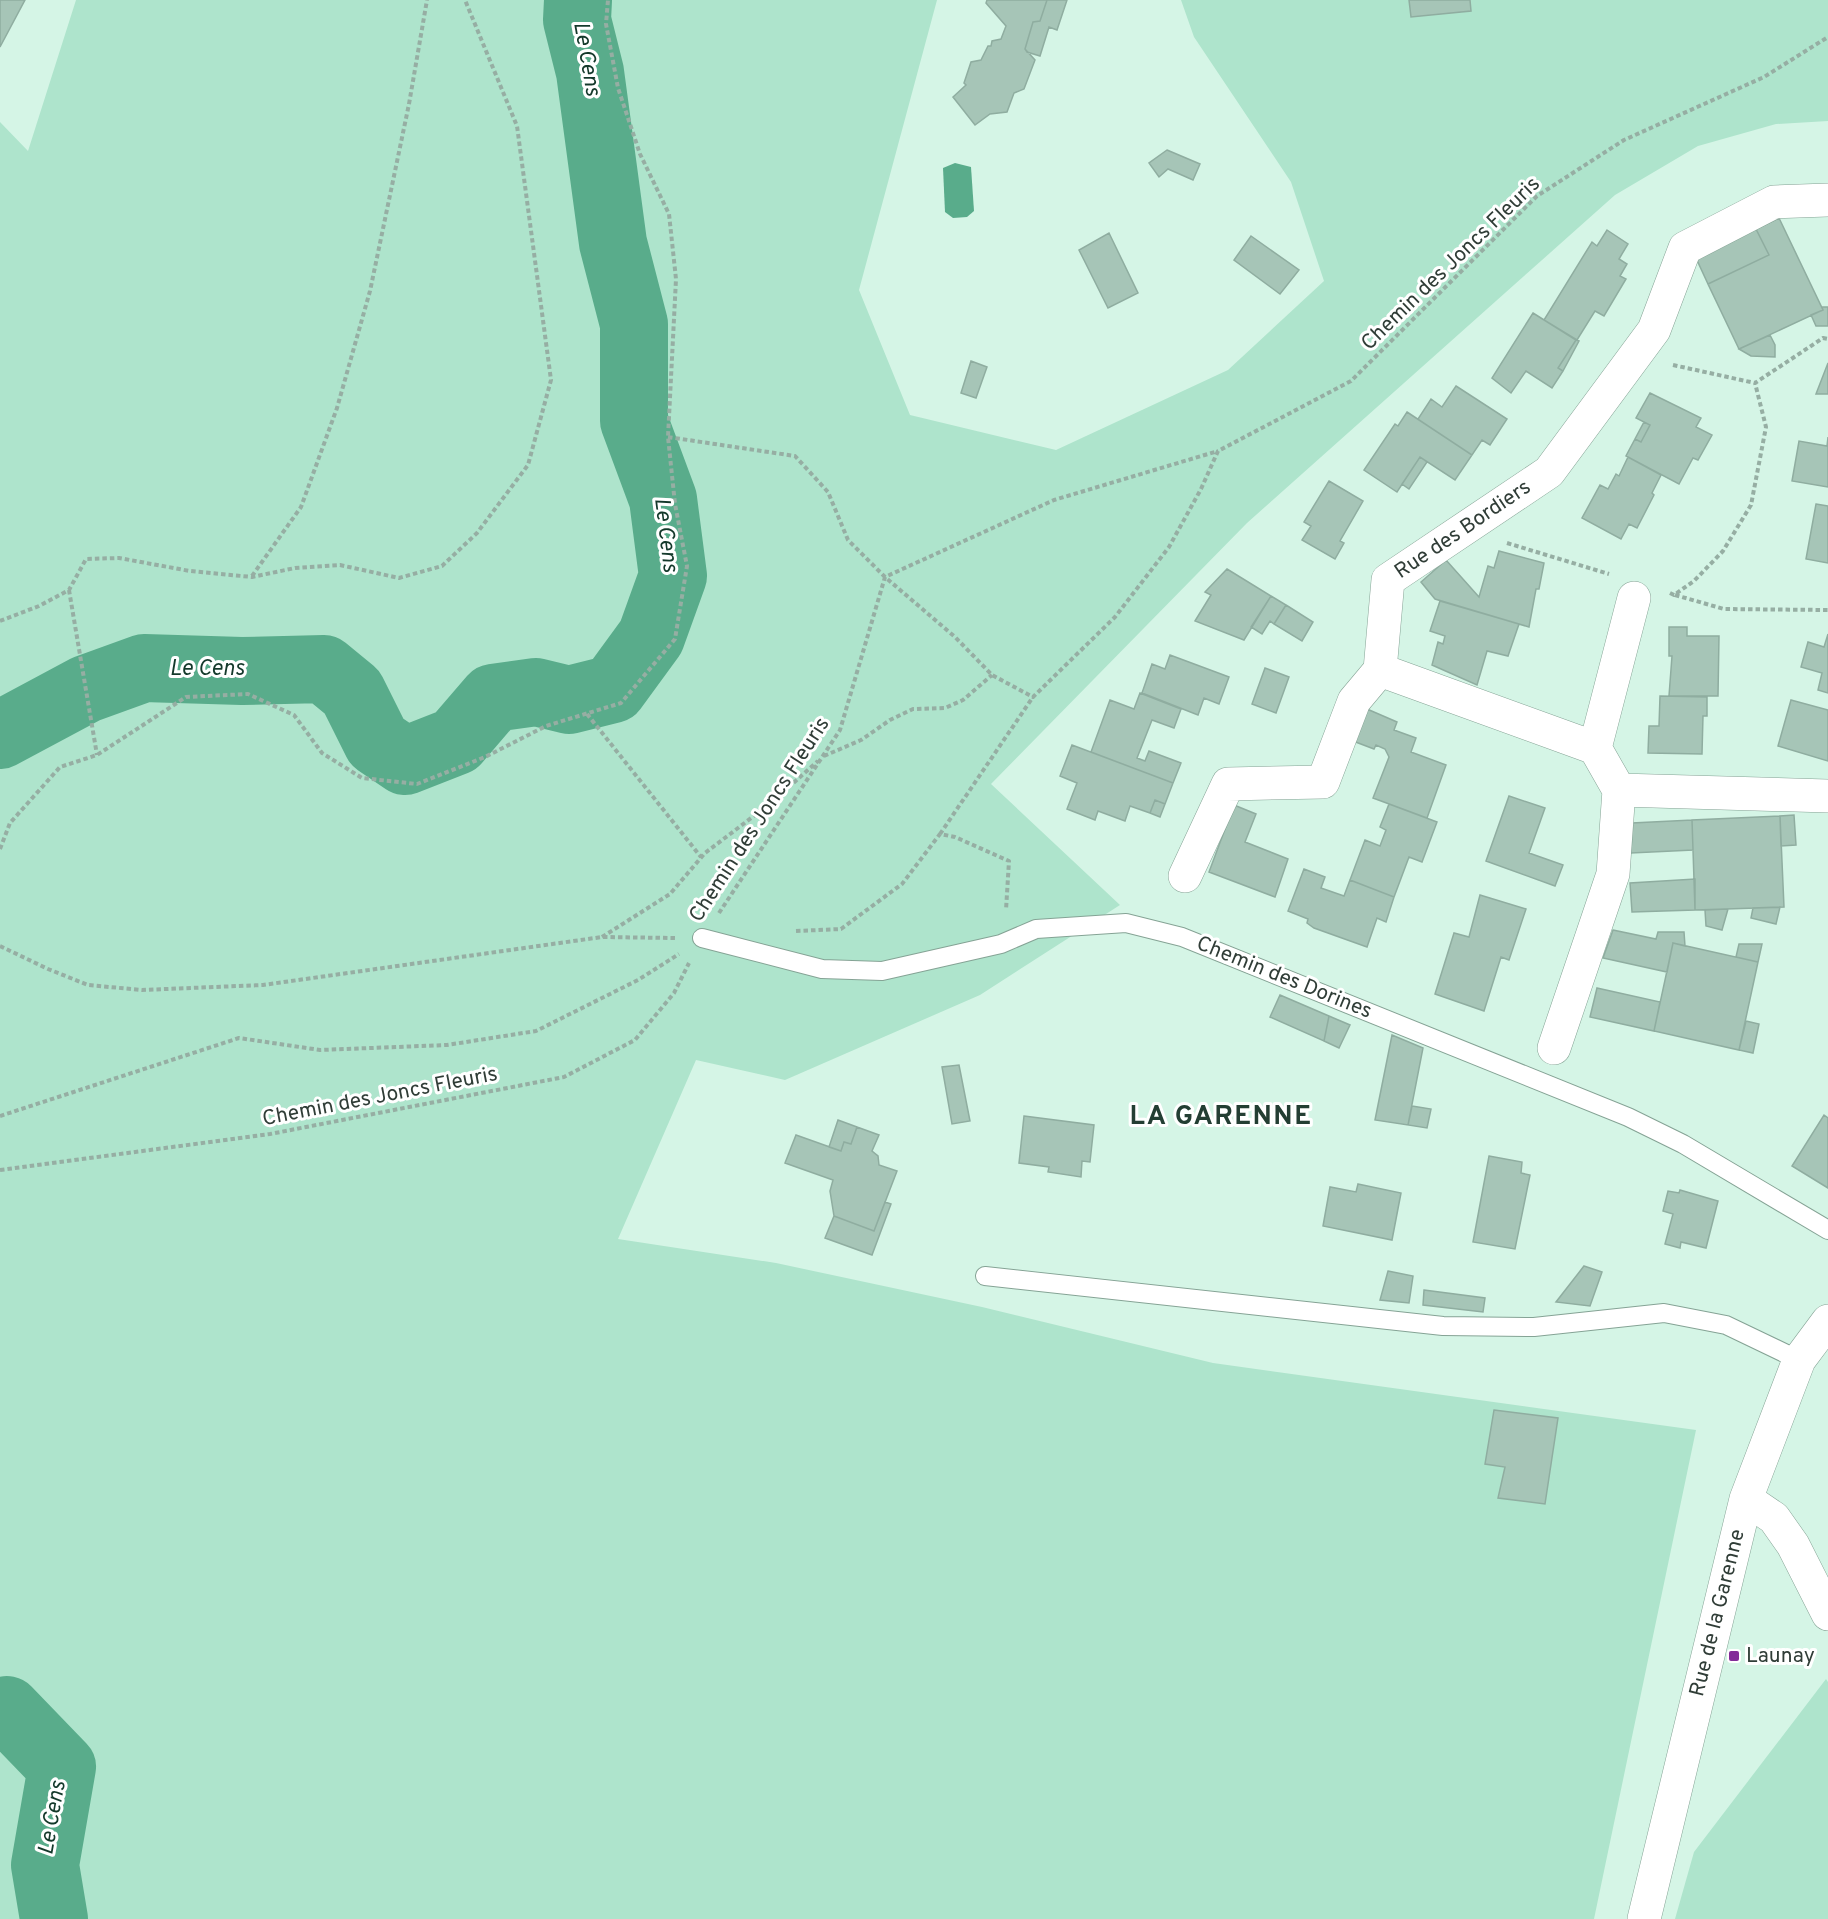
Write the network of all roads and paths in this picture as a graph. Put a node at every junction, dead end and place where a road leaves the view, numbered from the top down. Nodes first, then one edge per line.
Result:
1 (427, 0) edge
2 (465, 0) edge
3 (608, 0) edge
4 (1828, 37) edge
5 (1828, 200) edge
6 (1828, 339) edge
7 (1634, 357) junction
8 (1755, 383) junction
9 (668, 437) junction
10 (1218, 451) junction
11 (1464, 529) junction
12 (252, 577) junction
13 (885, 577) junction
14 (1639, 589) junction
15 (69, 591) junction
16 (1674, 595) junction
17 (1828, 610) edge
18 (0, 621) edge
19 (1380, 670) junction
20 (992, 675) junction
21 (1033, 697) junction
22 (587, 714) junction
23 (1595, 748) junction
24 (97, 755) junction
25 (822, 757) junction
26 (1619, 790) junction
27 (1828, 796) edge
28 (940, 834) junction
29 (0, 849) edge
30 (701, 857) junction
31 (1185, 876) dead end
32 (785, 932) dead end
33 (602, 937) junction
34 (702, 939) junction
35 (1001, 944) junction
36 (0, 946) edge
37 (1554, 1048) dead end
38 (0, 1116) edge
39 (0, 1170) edge
40 (1828, 1230) edge
41 (985, 1276) dead end
42 (1828, 1321) edge
43 (1799, 1360) junction
44 (1746, 1499) junction
45 (1828, 1614) edge
46 (1644, 1919) edge

1 - 12 path
2 - 12 path
3 - 9 path
4 - 10 path, Chemin des Joncs Fleuris
5 - 7 street, Rue des Bordiers
6 - 8 path
7 - 8 path
7 - 11 street, Rue des Bordiers
8 - 16 path
9 - 13 path
9 - 22 path
10 - 13 path
10 - 21 path
11 - 14 path
11 - 19 street, Rue des Bordiers
12 - 15 path
13 - 20 path
13 - 25 path, Chemin des Joncs Fleuris
14 - 16 path
14 - 23 street
15 - 18 path
15 - 24 path
16 - 17 path
19 - 23 street
19 - 31 street
20 - 21 path
20 - 25 path
21 - 28 path
22 - 24 path
22 - 30 path
23 - 26 street
24 - 29 path
25 - 30 path
25 - 34 path, Chemin des Joncs Fleuris
26 - 27 street
26 - 37 street
28 - 32 path
28 - 35 path
30 - 33 path
33 - 34 path
33 - 36 path
34 - 35 lane, Chemin des Dorines
34 - 38 path, Chemin des Joncs Fleuris
34 - 39 path, Chemin des Joncs Fleuris
35 - 40 lane, Chemin des Dorines
41 - 43 lane
42 - 43 street, Rue de la Garenne
43 - 44 street, Rue de la Garenne
44 - 45 street
44 - 46 street, Rue de la Garenne

